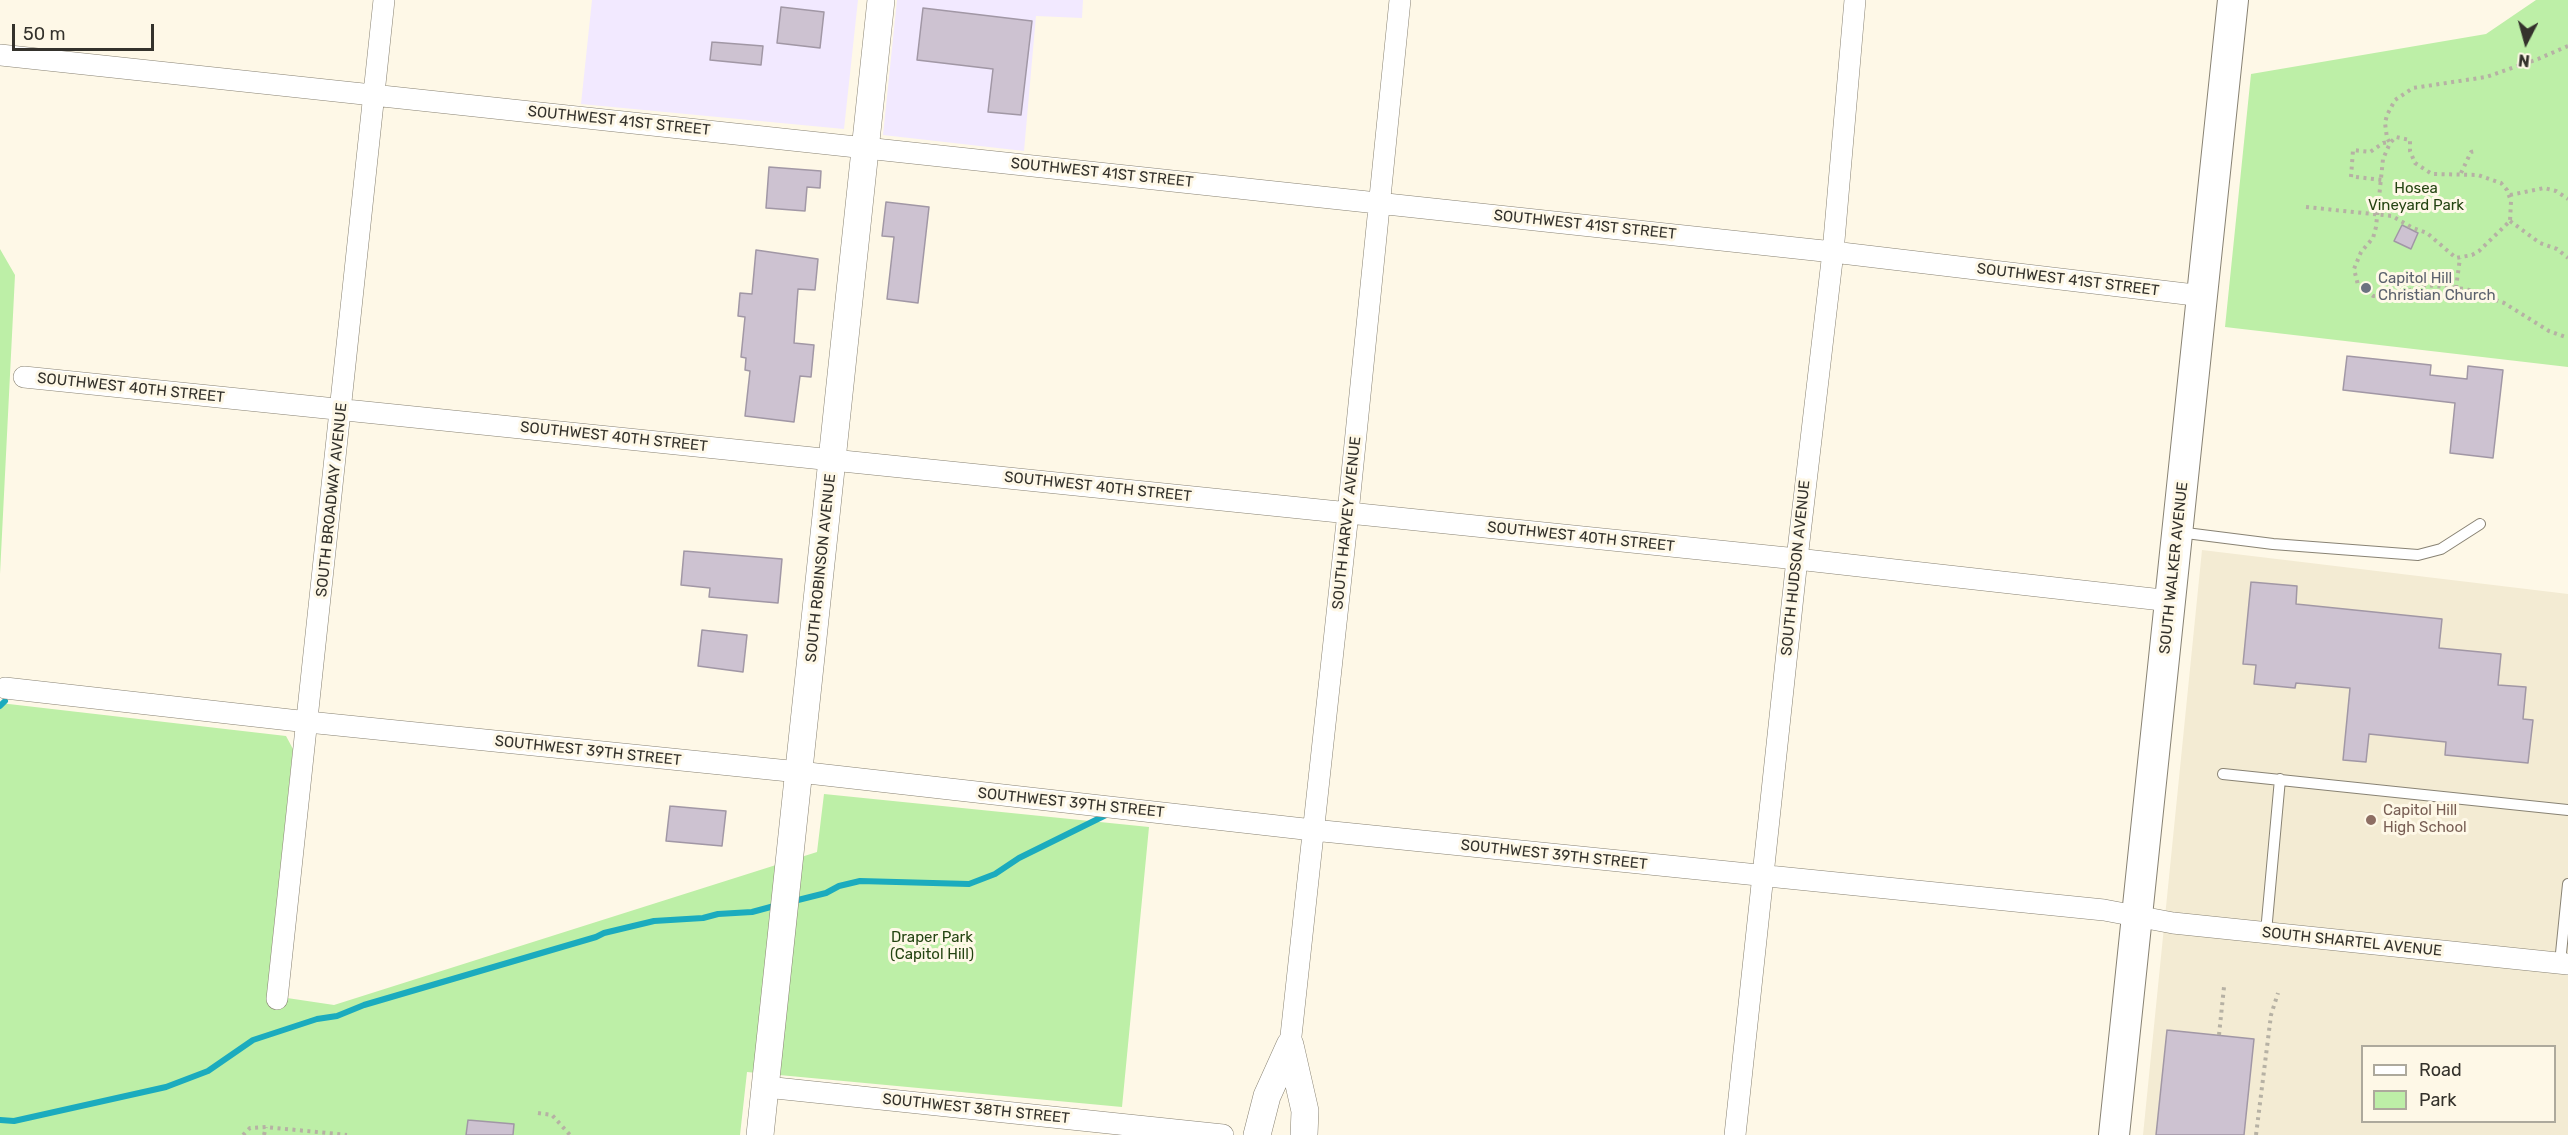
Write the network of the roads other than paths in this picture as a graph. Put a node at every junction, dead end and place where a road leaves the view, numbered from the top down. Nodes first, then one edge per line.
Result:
1 (384, 0) edge
2 (881, 0) edge
3 (1400, 0) edge
4 (1855, 0) edge
5 (2233, 0) edge
6 (0, 55) edge
7 (374, 95) junction
8 (866, 147) junction
9 (1380, 203) junction
10 (1833, 252) junction
11 (2204, 296) junction
12 (24, 377) dead end
13 (341, 409) junction
14 (833, 460) junction
15 (1348, 513) junction
16 (2480, 524) dead end
17 (2178, 532) junction
18 (1797, 559) junction
19 (2171, 601) junction
20 (5, 688) dead end
21 (308, 722) junction
22 (799, 772) junction
23 (2223, 774) dead end
24 (2280, 779) junction
25 (2568, 810) edge
26 (1313, 830) junction
27 (1763, 876) junction
28 (2568, 884) edge
29 (2137, 916) junction
30 (2266, 932) junction
31 (2564, 963) edge
32 (277, 999) dead end
33 (1290, 1045) junction
34 (766, 1087) junction
35 (1106, 1129) edge
36 (760, 1135) edge
37 (1222, 1135) edge
38 (1257, 1135) edge
39 (1304, 1135) edge
40 (1736, 1135) edge
41 (2114, 1135) edge

1 - 7 street, SOUTH BROADWAY AVENUE
2 - 8 street, SOUTH ROBINSON AVENUE
3 - 9 street, SOUTH HARVEY AVENUE
4 - 10 street, SOUTH HUDSON AVENUE
5 - 11 main road, SOUTH WALKER AVENUE
6 - 7 street, SOUTHWEST 41ST STREET
7 - 8 street, SOUTHWEST 41ST STREET
7 - 13 street, SOUTH BROADWAY AVENUE
8 - 9 street, SOUTHWEST 41ST STREET
8 - 14 street, SOUTH ROBINSON AVENUE
9 - 10 street, SOUTHWEST 41ST STREET
9 - 15 street, SOUTH HARVEY AVENUE
10 - 11 street, SOUTHWEST 41ST STREET
10 - 18 street, SOUTH HUDSON AVENUE
11 - 17 main road, SOUTH WALKER AVENUE
12 - 13 street, SOUTHWEST 40TH STREET
13 - 14 street, SOUTHWEST 40TH STREET
13 - 21 street, SOUTH BROADWAY AVENUE
14 - 15 street, SOUTHWEST 40TH STREET
14 - 22 street, SOUTH ROBINSON AVENUE
15 - 18 street, SOUTHWEST 40TH STREET
15 - 26 street, SOUTH HARVEY AVENUE
16 - 17 lane
17 - 19 main road, SOUTH WALKER AVENUE
18 - 19 street, SOUTHWEST 40TH STREET
18 - 27 street, SOUTH HUDSON AVENUE
19 - 29 main road, SOUTH WALKER AVENUE
20 - 21 street, SOUTHWEST 39TH STREET
21 - 22 street, SOUTHWEST 39TH STREET
21 - 32 street, SOUTH BROADWAY AVENUE
22 - 26 street, SOUTHWEST 39TH STREET
22 - 34 street, SOUTH ROBINSON AVENUE
23 - 24 lane
24 - 25 lane
24 - 30 lane
26 - 27 street, SOUTHWEST 39TH STREET
26 - 33 street, SOUTH HARVEY AVENUE
27 - 29 street, SOUTHWEST 39TH STREET
27 - 40 street, SOUTH HUDSON AVENUE
28 - 31 lane
29 - 30 street, SOUTH SHARTEL AVENUE
29 - 41 main road, SOUTH WALKER AVENUE
30 - 31 street, SOUTH SHARTEL AVENUE
33 - 38 street, SOUTH HARVEY AVENUE
33 - 39 street, SOUTH HARVEY AVENUE
34 - 35 street, SOUTHWEST 38TH STREET
34 - 36 street, SOUTH ROBINSON AVENUE
35 - 37 street, SOUTHWEST 38TH STREET

